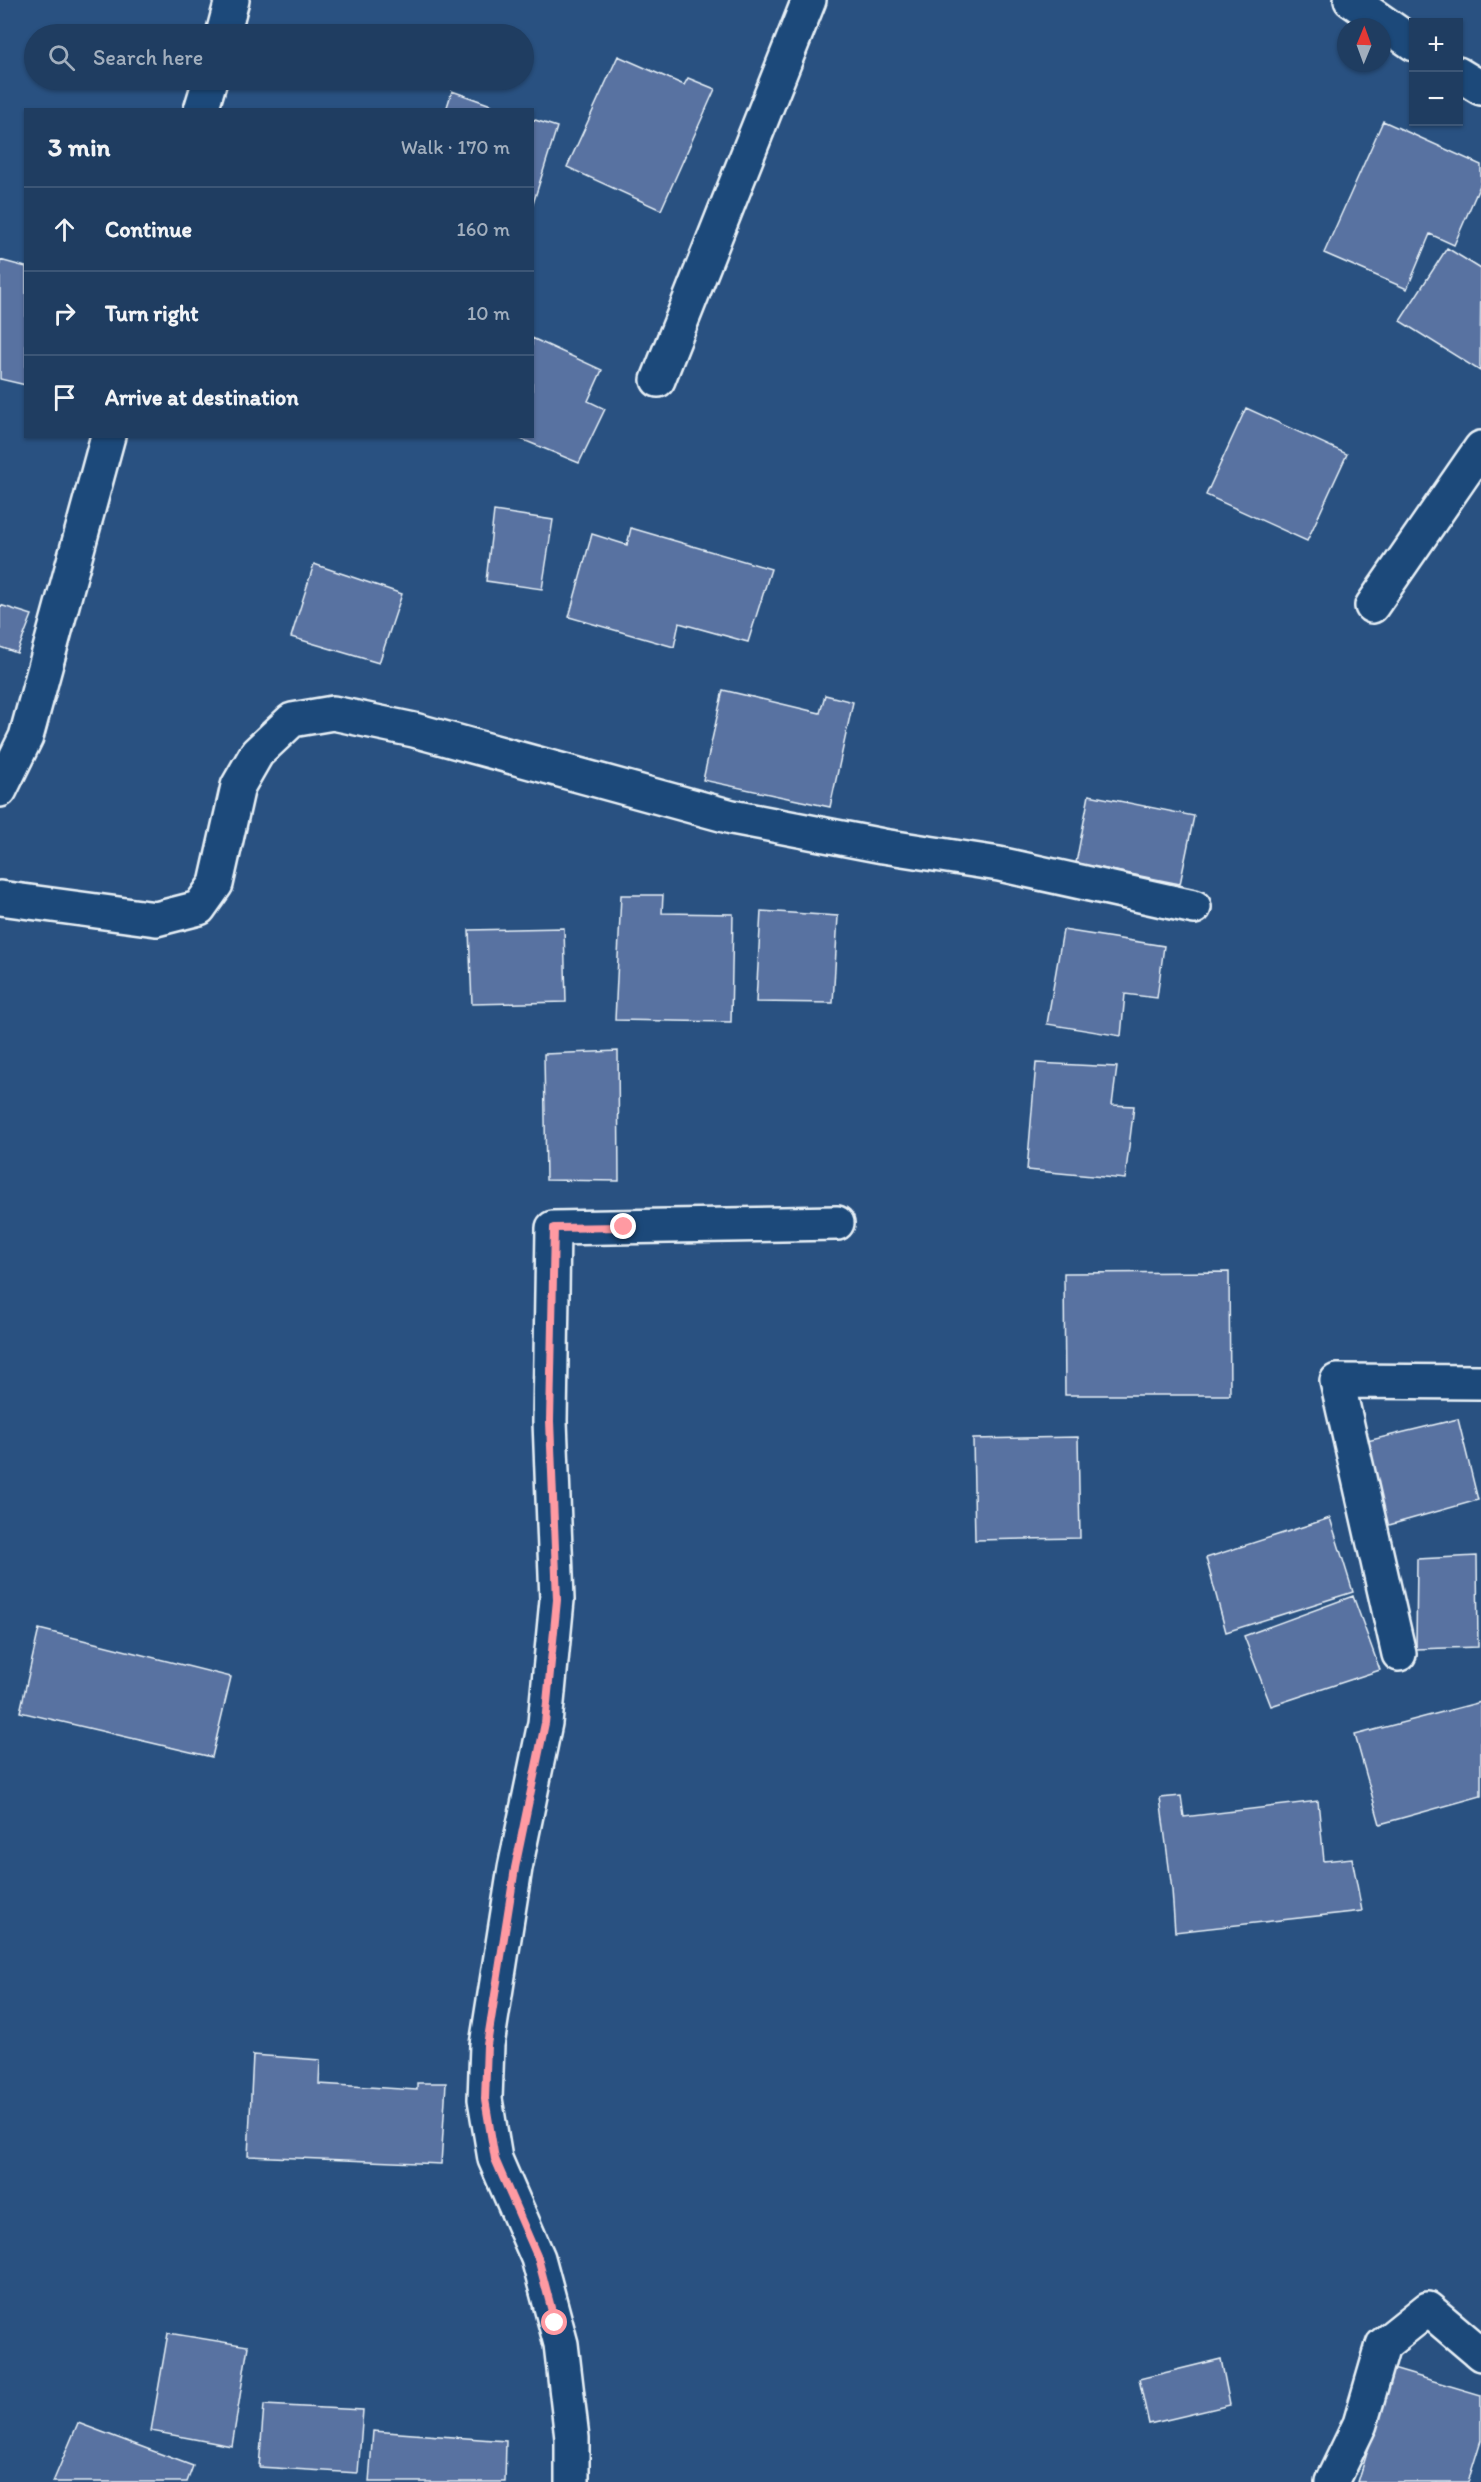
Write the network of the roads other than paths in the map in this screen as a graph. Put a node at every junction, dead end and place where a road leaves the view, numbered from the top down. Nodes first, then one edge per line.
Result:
1 (232, 0) edge
2 (809, 0) edge
3 (1351, 0) edge
4 (226, 24) edge
5 (1409, 41) edge
6 (1463, 77) edge
7 (1481, 88) edge
8 (207, 90) edge
9 (202, 108) edge
10 (658, 380) dead end
11 (107, 438) edge
12 (1481, 448) edge
13 (1372, 606) dead end
14 (0, 790) edge
15 (0, 898) edge
16 (1194, 907) dead end
17 (837, 1223) dead end
18 (1481, 1382) edge
19 (1399, 1654) dead end
20 (1481, 2354) edge
21 (572, 2482) edge
22 (1332, 2482) edge

1 - 4 street
2 - 10 street
3 - 5 street
6 - 7 street
8 - 9 street
11 - 14 street
12 - 13 street
15 - 16 street
17 - 21 street
18 - 19 street
20 - 22 street

